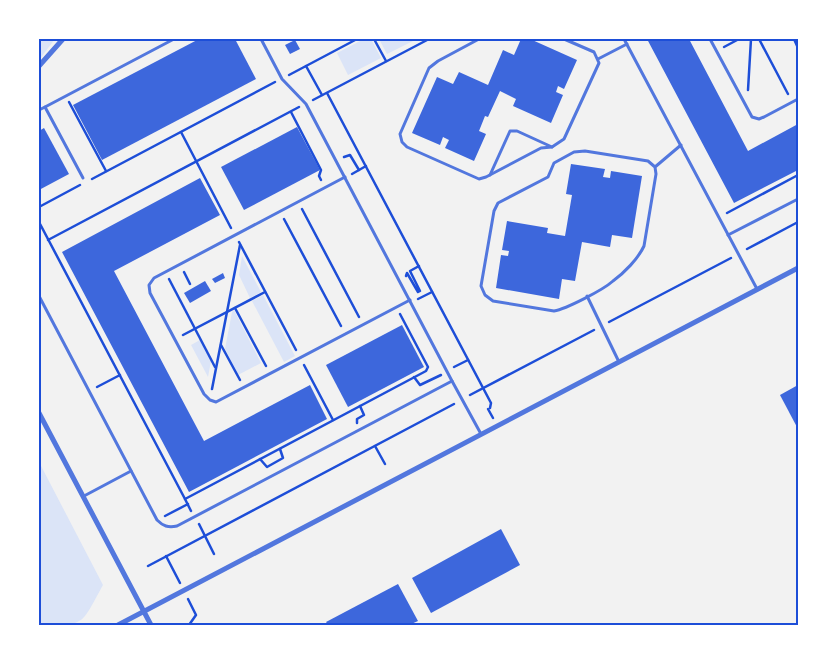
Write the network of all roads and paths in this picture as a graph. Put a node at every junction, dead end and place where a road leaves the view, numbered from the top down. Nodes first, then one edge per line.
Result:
1 (63, 39) edge
2 (174, 39) edge
3 (262, 39) edge
4 (357, 39) edge
5 (374, 39) edge
6 (429, 39) edge
7 (479, 39) edge
8 (564, 39) edge
9 (624, 39) edge
10 (710, 39) edge
11 (739, 39) edge
12 (750, 39) edge
13 (759, 39) edge
14 (794, 39) edge
15 (627, 44) junction
16 (798, 48) edge
17 (716, 51) junction
18 (598, 59) junction
19 (386, 61) junction
20 (39, 66) edge
21 (306, 66) junction
22 (282, 79) junction
23 (327, 92) junction
24 (322, 95) junction
25 (66, 96) junction
26 (798, 99) edge
27 (793, 102) junction
28 (306, 104) junction
29 (45, 107) junction
30 (747, 109) junction
31 (39, 110) edge
32 (290, 112) junction
33 (181, 132) junction
34 (681, 145) junction
35 (552, 146) junction
36 (344, 158) dead end
37 (196, 162) junction
38 (366, 166) junction
39 (655, 167) junction
40 (359, 170) junction
41 (106, 171) junction
42 (351, 174) dead end
43 (489, 175) junction
44 (798, 175) edge
45 (345, 177) junction
46 (83, 178) dead end
47 (325, 188) junction
48 (798, 199) edge
49 (298, 202) junction
50 (39, 207) edge
51 (280, 212) junction
52 (719, 217) junction
53 (798, 222) edge
54 (235, 235) junction
55 (728, 235) junction
56 (48, 240) dead end
57 (240, 244) junction
58 (738, 254) junction
59 (180, 265) junction
60 (419, 266) junction
61 (798, 268) edge
62 (165, 272) junction
63 (190, 284) dead end
64 (757, 289) junction
65 (265, 292) junction
66 (432, 292) junction
67 (39, 296) edge
68 (587, 296) junction
69 (410, 300) junction
70 (235, 308) junction
71 (227, 312) junction
72 (363, 325) junction
73 (602, 326) junction
74 (195, 329) junction
75 (345, 334) junction
76 (175, 339) junction
77 (221, 344) junction
78 (300, 358) junction
79 (468, 360) junction
80 (619, 362) junction
81 (454, 368) dead end
82 (216, 369) junction
83 (270, 374) junction
84 (120, 375) dead end
85 (414, 378) dead end
86 (432, 379) dead end
87 (452, 380) junction
88 (97, 387) dead end
89 (244, 388) junction
90 (483, 388) junction
91 (210, 400) junction
92 (462, 400) junction
93 (360, 406) dead end
94 (490, 408) dead end
95 (39, 413) edge
96 (357, 419) dead end
97 (333, 420) dead end
98 (481, 434) junction
99 (375, 446) junction
100 (280, 449) dead end
101 (260, 459) dead end
102 (385, 464) dead end
103 (131, 471) junction
104 (83, 497) junction
105 (185, 499) dead end
106 (188, 504) junction
107 (195, 517) junction
108 (157, 520) junction
109 (205, 536) junction
110 (214, 554) dead end
111 (166, 556) junction
112 (148, 566) dead end
113 (175, 573) dead end
114 (144, 612) junction
115 (118, 625) edge
116 (151, 625) edge

1 - 20 street
2 - 25 lane
3 - 22 lane
4 - 21 path
5 - 19 path
6 - 19 path
7 - 43 lane
8 - 18 lane
9 - 15 lane
10 - 17 lane
11 - 17 path
12 - 30 path
13 - 27 path
14 - 16 path
15 - 18 lane
15 - 34 lane
17 - 30 lane
18 - 35 lane
19 - 23 path
21 - 22 path
21 - 24 path
22 - 28 lane
22 - 33 path
23 - 24 path
23 - 38 path
24 - 28 path
25 - 29 lane
25 - 41 path
26 - 27 lane
27 - 30 lane
28 - 32 path
28 - 45 lane
29 - 31 lane
29 - 46 lane
32 - 37 path
32 - 47 path
33 - 37 path
33 - 41 path
34 - 39 lane
34 - 52 lane
35 - 43 lane
35 - 43 lane
36 - 40 path
37 - 54 path
37 - 56 path
38 - 40 path
38 - 60 path
39 - 68 lane
39 - 68 lane
40 - 42 path
41 - 50 path
44 - 52 path
45 - 47 lane
45 - 69 lane
47 - 49 lane
48 - 55 lane
49 - 51 lane
49 - 72 path
51 - 54 lane
51 - 75 path
52 - 55 lane
53 - 58 path
54 - 57 path
54 - 59 lane
55 - 58 lane
57 - 65 path
57 - 71 path
58 - 64 lane
58 - 73 path
59 - 62 lane
59 - 63 path
60 - 66 path
60 - 66 path
61 - 64 street
62 - 74 path
62 - 76 lane
64 - 80 street
65 - 70 path
65 - 78 path
66 - 79 path
67 - 103 lane
68 - 73 lane
69 - 72 lane
69 - 87 lane
70 - 71 path
70 - 83 path
71 - 74 path
71 - 77 path
72 - 75 lane
73 - 80 lane
73 - 90 path
74 - 76 path
74 - 82 path
75 - 78 lane
76 - 91 lane
77 - 82 path
77 - 89 path
78 - 83 lane
78 - 97 path
79 - 81 path
79 - 90 path
80 - 98 street
82 - 91 path
83 - 89 lane
84 - 88 path
85 - 86 path
87 - 92 lane
87 - 107 lane
89 - 91 lane
90 - 92 path
90 - 94 path
92 - 98 lane
92 - 99 path
93 - 96 path
95 - 104 street
98 - 114 street
99 - 102 path
99 - 109 path
100 - 101 path
103 - 104 lane
103 - 108 lane
104 - 114 street
105 - 106 path
106 - 107 path
106 - 108 path
107 - 108 lane
107 - 109 path
109 - 110 path
109 - 111 path
111 - 112 path
111 - 113 path
114 - 115 street
114 - 116 street

